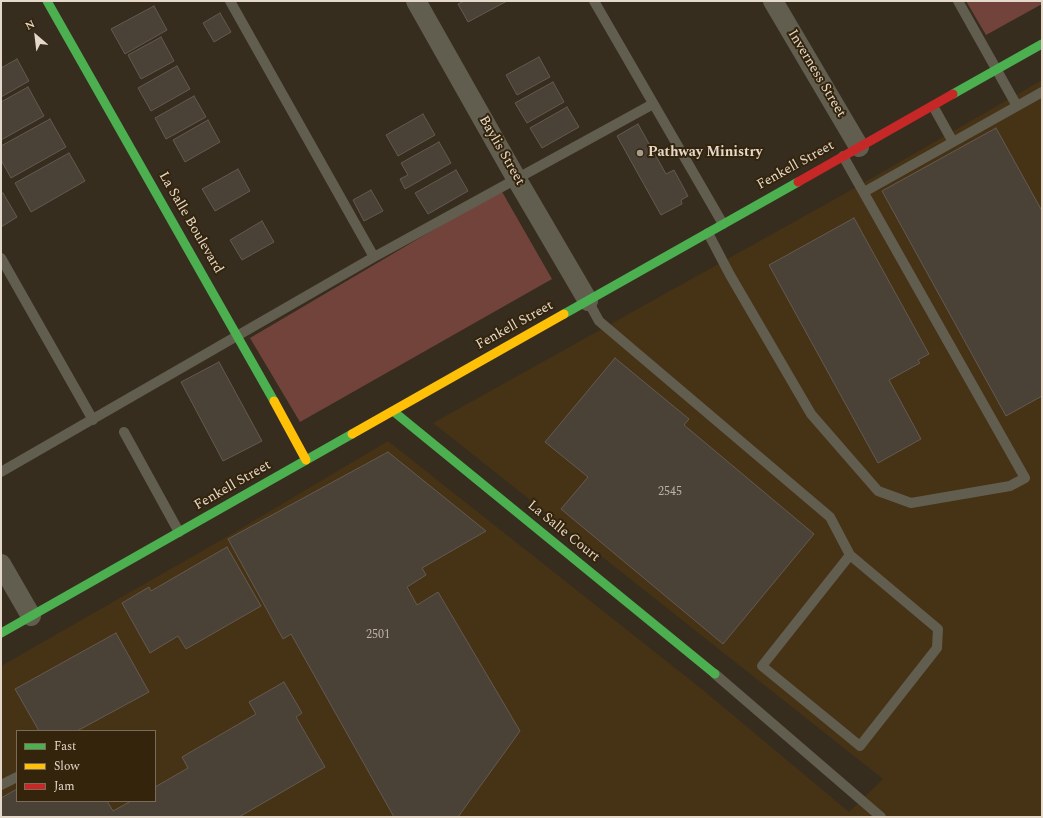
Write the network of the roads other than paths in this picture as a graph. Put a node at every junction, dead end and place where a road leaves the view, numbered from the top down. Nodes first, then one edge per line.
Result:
1 (47, 1) edge
2 (230, 1) edge
3 (416, 1) edge
4 (594, 1) edge
5 (773, 1) edge
6 (958, 1) edge
7 (1042, 44) edge
8 (997, 70) junction
9 (1042, 92) edge
10 (653, 104) junction
11 (933, 106) junction
12 (1017, 106) junction
13 (953, 142) junction
14 (851, 152) junction
15 (516, 178) junction
16 (864, 192) junction
17 (723, 224) junction
18 (708, 233) junction
19 (374, 257) junction
20 (1, 258) edge
21 (588, 301) junction
22 (239, 337) junction
23 (393, 411) junction
24 (93, 420) junction
25 (124, 432) dead end
26 (306, 460) junction
27 (1, 472) edge
28 (180, 532) junction
29 (850, 555) junction
30 (1, 564) edge
31 (31, 616) junction
32 (1, 633) edge
33 (715, 674) joint
34 (16, 778) edge
35 (1, 785) edge
36 (881, 817) edge

1 - 22 street, La Salle Boulevard
2 - 19 lane
3 - 15 street, Baylis Street
4 - 10 lane
5 - 14 street, Inverness Street
6 - 8 lane
7 - 8 street, Fenkell Street
8 - 11 street, Fenkell Street
8 - 12 lane
9 - 12 lane
10 - 15 lane
10 - 17 lane
11 - 13 lane
11 - 14 street, Fenkell Street
12 - 13 lane
13 - 16 lane
14 - 16 lane
14 - 17 street, Fenkell Street
15 - 19 lane
15 - 21 street, Baylis Street
16 - 18 lane
17 - 18 street, Fenkell Street
18 - 21 street, Fenkell Street
19 - 22 lane
20 - 24 lane
21 - 23 street, Fenkell Street
21 - 29 lane
22 - 24 lane
22 - 26 street, La Salle Boulevard
23 - 26 street, Fenkell Street
23 - 33 street, La Salle Court
24 - 27 lane
25 - 28 lane
26 - 28 street, Fenkell Street
28 - 31 street, Fenkell Street
29 - 29 lane
30 - 31 street
31 - 32 street, Fenkell Street
33 - 36 lane
34 - 35 lane

